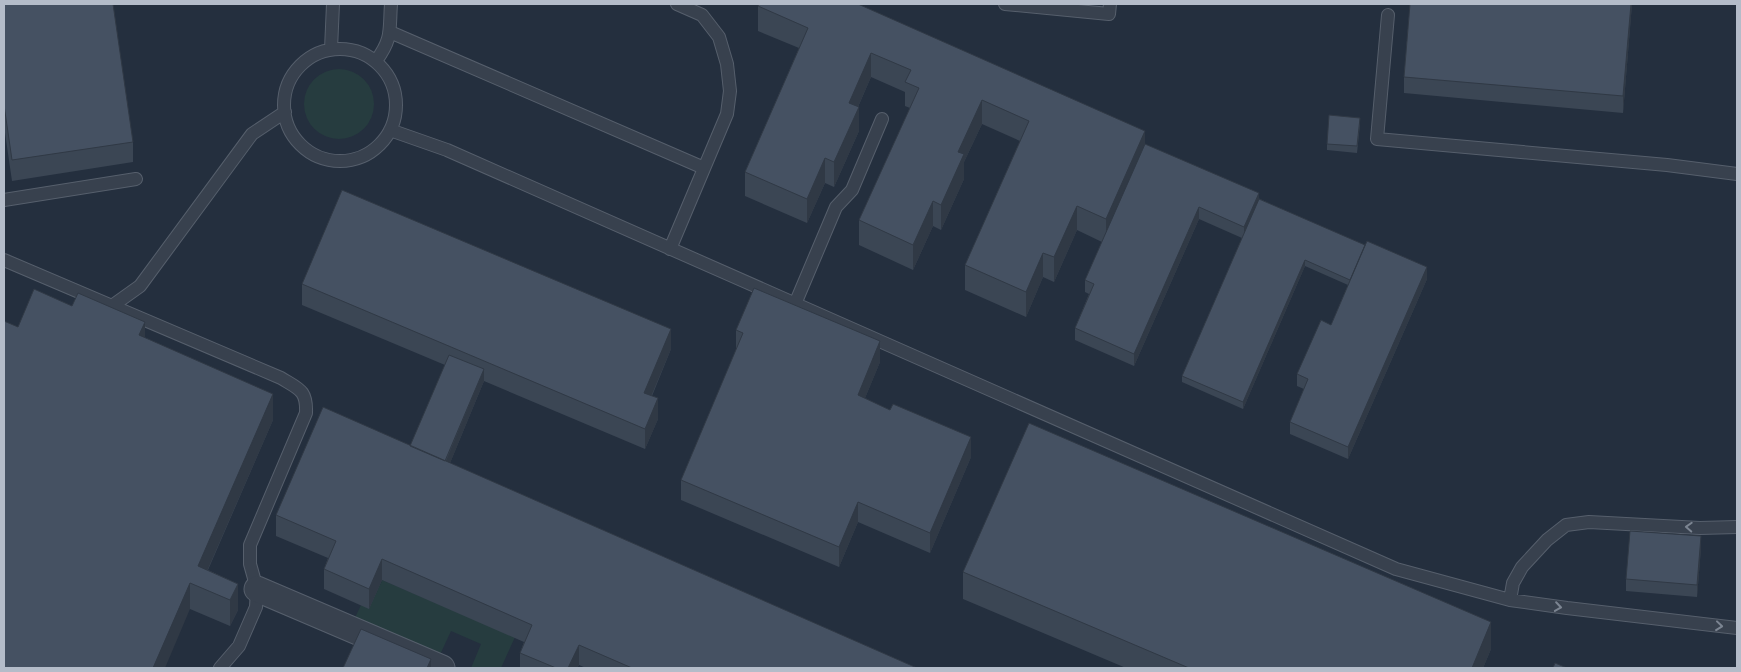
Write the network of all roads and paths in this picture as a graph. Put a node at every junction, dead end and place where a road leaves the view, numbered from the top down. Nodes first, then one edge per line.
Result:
1 (332, 4) edge
2 (391, 4) edge
3 (677, 4) edge
4 (1005, 4) edge
5 (1110, 4) edge
6 (1388, 15) dead end
7 (390, 32) junction
8 (332, 49) junction
9 (376, 61) junction
10 (285, 112) junction
11 (882, 119) dead end
12 (390, 130) junction
13 (704, 168) junction
14 (1737, 174) edge
15 (136, 179) dead end
16 (4, 200) edge
17 (670, 249) junction
18 (4, 260) edge
19 (795, 304) junction
20 (112, 306) junction
21 (1737, 527) edge
22 (257, 589) junction
23 (1510, 600) junction
24 (1737, 628) edge
25 (220, 668) edge
26 (442, 668) edge

1 - 8 lane
2 - 7 lane
3 - 13 lane
4 - 5 lane
6 - 14 lane
7 - 9 lane
7 - 13 lane
8 - 9 lane
8 - 10 lane
9 - 12 lane
10 - 12 lane
10 - 20 lane
11 - 19 lane
12 - 17 lane
13 - 17 lane
15 - 16 lane
17 - 19 lane
18 - 20 lane
19 - 23 lane
20 - 22 lane
21 -> 23 lane
22 - 25 lane
22 - 26 street
23 -> 24 lane

